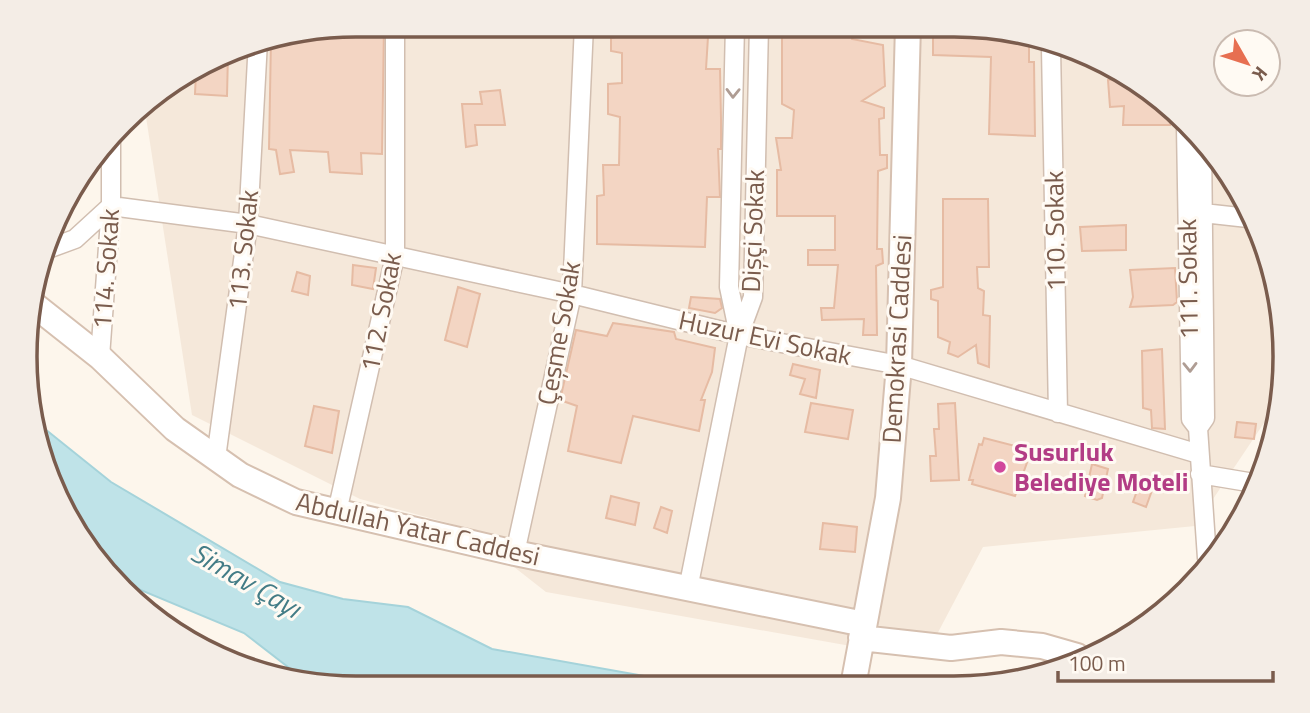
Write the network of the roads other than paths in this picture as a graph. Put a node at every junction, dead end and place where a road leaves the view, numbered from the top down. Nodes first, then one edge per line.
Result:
1 (395, 37) edge
2 (583, 37) edge
3 (735, 37) edge
4 (759, 37) edge
5 (908, 37) edge
6 (257, 53) edge
7 (1051, 53) edge
8 (1187, 138) edge
9 (111, 152) edge
10 (1201, 154) edge
11 (111, 206) junction
12 (1195, 212) junction
13 (1241, 217) edge
14 (248, 224) junction
15 (57, 246) edge
16 (395, 256) junction
17 (572, 294) junction
18 (40, 310) edge
19 (739, 335) junction
20 (100, 357) junction
21 (899, 365) junction
22 (1058, 413) junction
23 (1199, 454) junction
24 (216, 458) junction
25 (1200, 474) junction
26 (1248, 482) edge
27 (337, 512) junction
28 (1206, 552) edge
29 (515, 553) junction
30 (688, 589) junction
31 (862, 637) junction
32 (1070, 654) edge
33 (855, 676) edge

1 - 16 street, 112. Sokak
2 - 17 street, Çeşme Sokak
3 -> 19 street, Dişçi Sokak
4 - 19 street, Dişçi Sokak
5 - 21 street, Demokrasi Caddesi
6 - 14 street, 113. Sokak
7 - 22 street, 110. Sokak
8 - 12 street, 111. Sokak
9 - 11 street, 114. Sokak
10 - 12 street, 111. Sokak
11 - 14 street, Huzur Evi Sokak
11 - 15 street
11 - 20 street, 114. Sokak
12 - 13 street
12 - 23 street, 111. Sokak
14 - 16 street, Huzur Evi Sokak
14 - 24 street, 113. Sokak
16 - 17 street, Huzur Evi Sokak
16 - 27 street, 112. Sokak
17 - 19 street, Huzur Evi Sokak
17 - 29 street, Çeşme Sokak
18 - 20 street, Abdullah Yatar Caddesi
19 - 21 street, Huzur Evi Sokak
19 - 30 street
20 - 24 street, Abdullah Yatar Caddesi
21 - 22 street, Huzur Evi Sokak
21 - 31 street, Demokrasi Caddesi
22 - 23 street, Huzur Evi Sokak
23 - 25 street, 111. Sokak
24 - 27 street, Abdullah Yatar Caddesi
25 - 26 street
25 - 28 street, 111. Sokak
27 - 29 street, Abdullah Yatar Caddesi
29 - 30 street, Abdullah Yatar Caddesi
30 - 31 street, Abdullah Yatar Caddesi
31 - 32 street, Abdullah Yatar Caddesi
31 - 33 street, Demokrasi Caddesi

